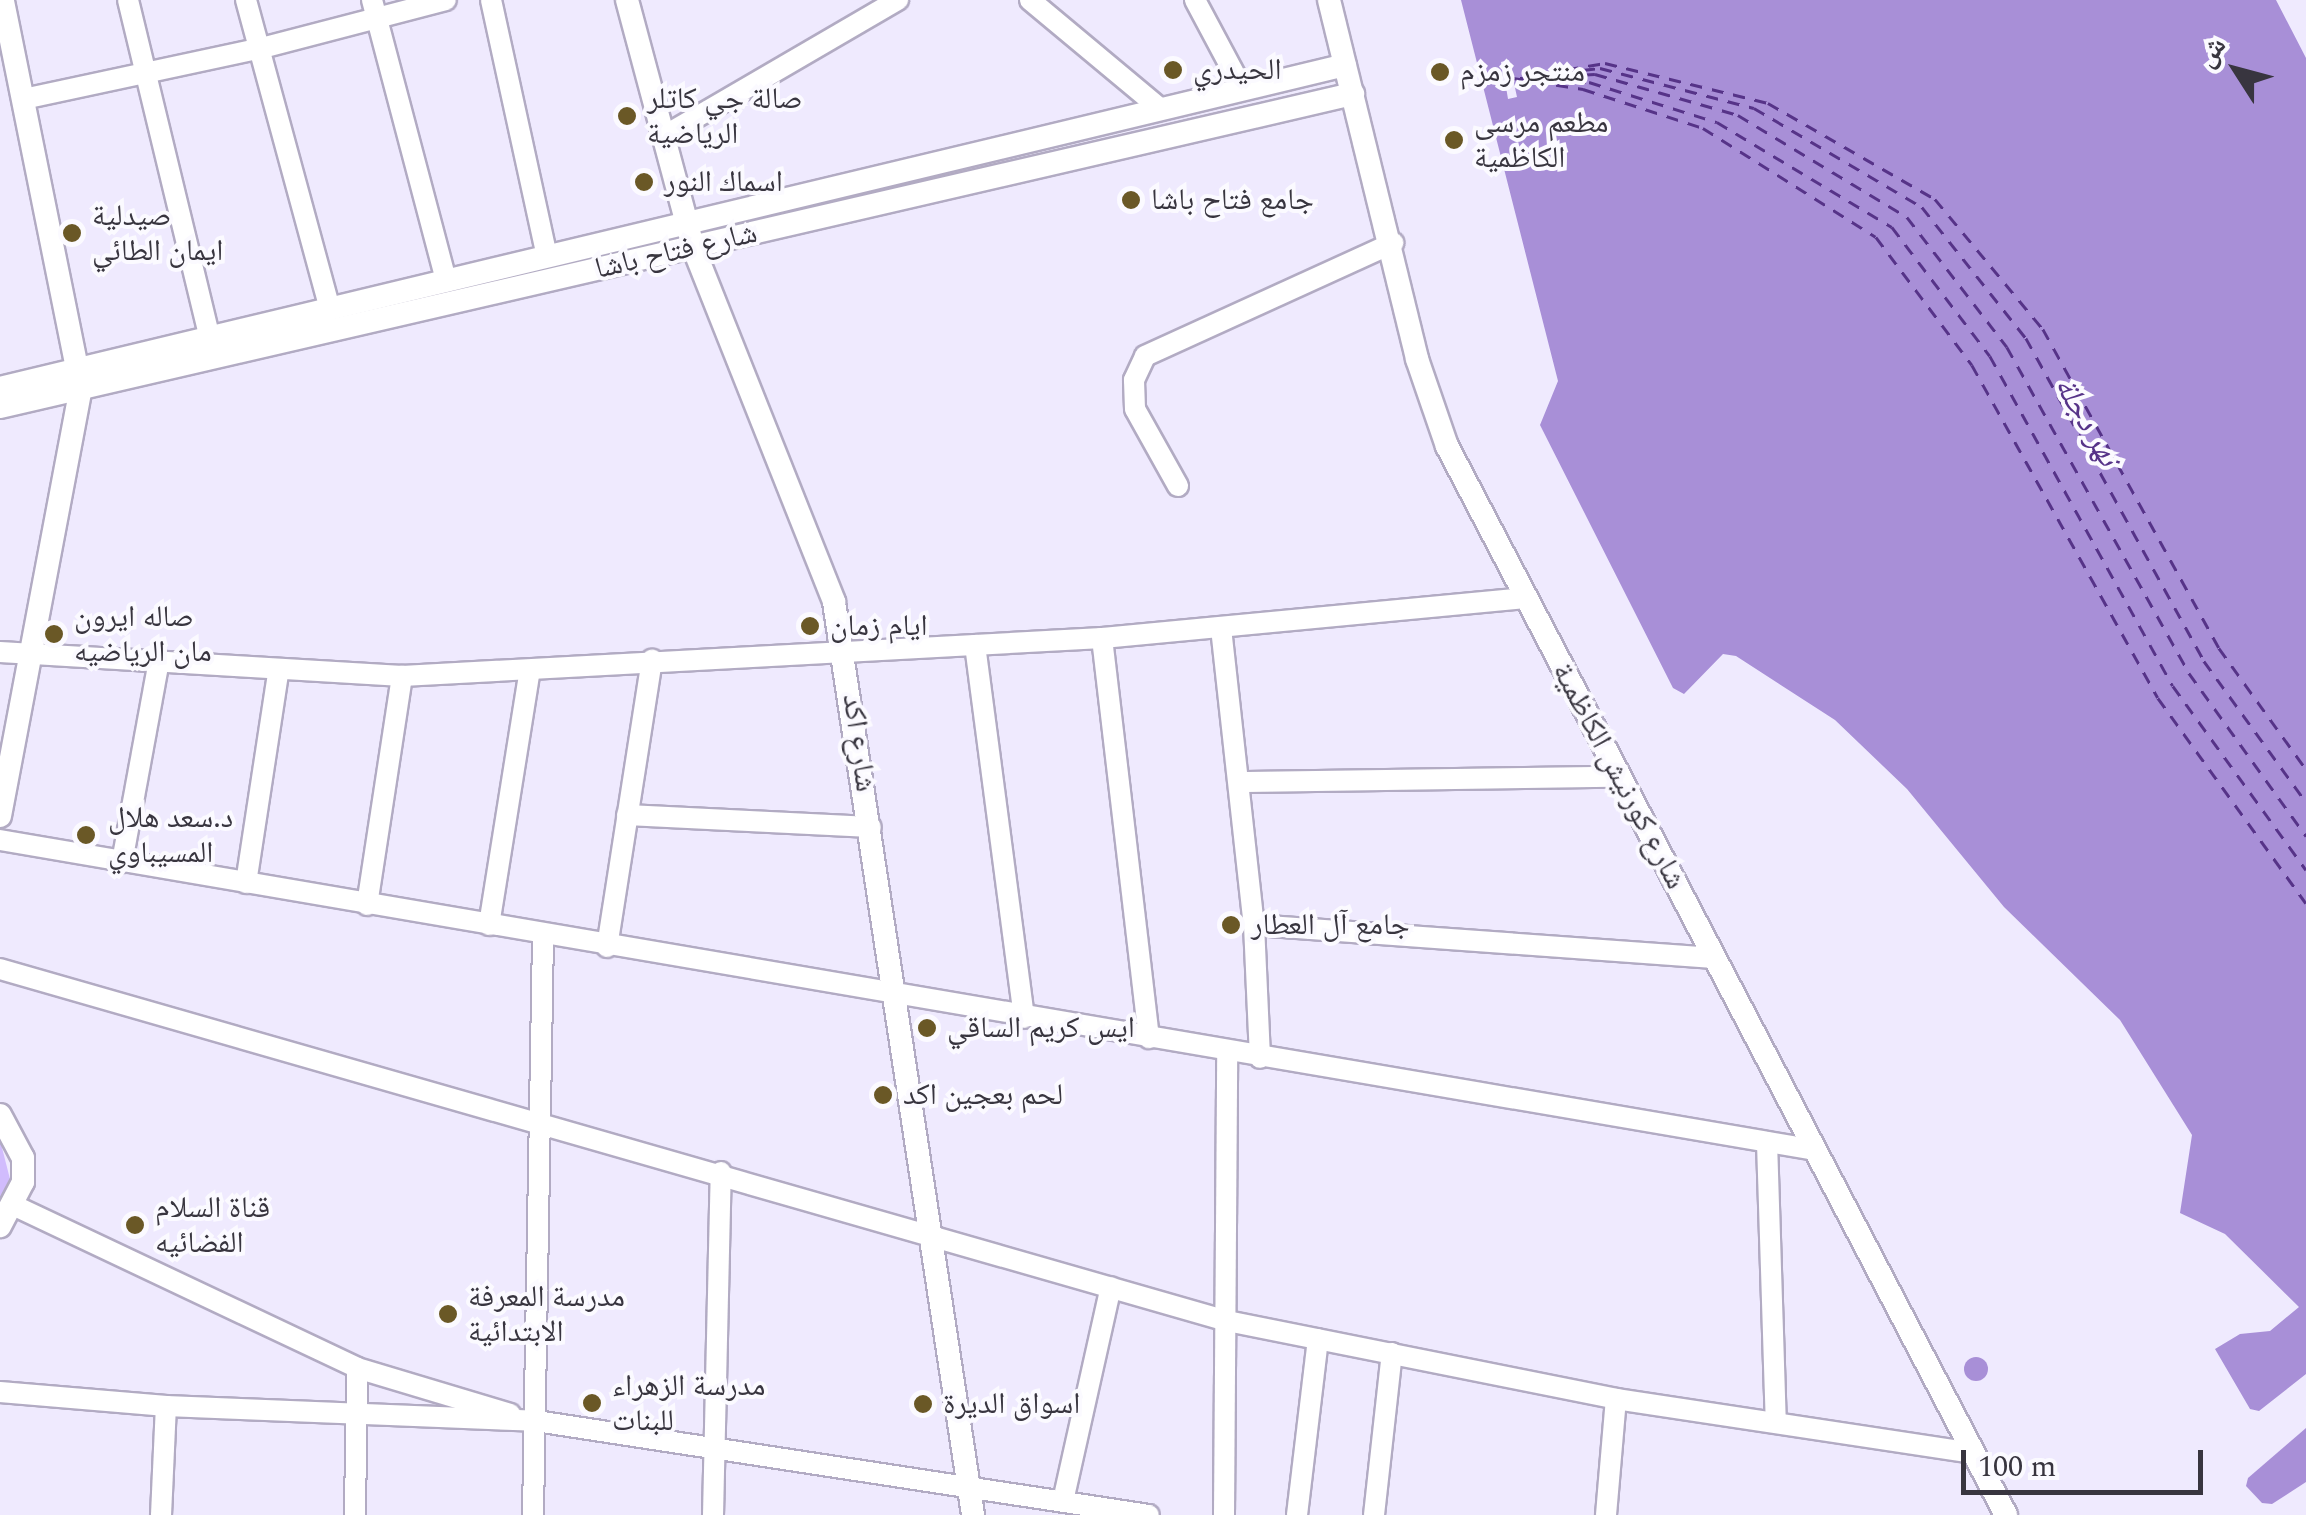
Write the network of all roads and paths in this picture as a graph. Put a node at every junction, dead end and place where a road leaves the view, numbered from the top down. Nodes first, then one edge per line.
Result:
1 (3, 0) edge
2 (128, 0) edge
3 (246, 0) edge
4 (446, 0) edge
5 (491, 0) edge
6 (627, 0) edge
7 (898, 0) edge
8 (1030, 0) edge
9 (1195, 0) edge
10 (1330, 0) edge
11 (375, 9) edge
12 (258, 49) junction
13 (1345, 64) junction
14 (144, 74) junction
15 (1241, 86) junction
16 (1352, 94) junction
17 (24, 98) junction
18 (1162, 109) junction
19 (664, 136) junction
20 (685, 222) junction
21 (1393, 243) junction
22 (693, 246) junction
23 (547, 256) junction
24 (446, 281) junction
25 (330, 310) junction
26 (210, 340) junction
27 (79, 380) junction
28 (0, 388) edge
29 (0, 406) edge
30 (1178, 486) dead end
31 (1526, 598) junction
32 (1221, 628) junction
33 (1102, 638) junction
34 (976, 645) junction
35 (0, 652) edge
36 (26, 654) junction
37 (846, 655) junction
38 (652, 659) junction
39 (158, 665) junction
40 (530, 670) junction
41 (278, 674) junction
42 (402, 676) junction
43 (1620, 777) junction
44 (1238, 782) junction
45 (627, 815) junction
46 (0, 816) edge
47 (872, 827) junction
48 (0, 840) edge
49 (122, 862) junction
50 (246, 883) junction
51 (367, 905) junction
52 (490, 925) junction
53 (1254, 926) junction
54 (543, 934) junction
55 (606, 946) junction
56 (1714, 958) junction
57 (0, 969) edge
58 (896, 993) junction
59 (1024, 1018) junction
60 (1150, 1038) junction
61 (1227, 1052) junction
62 (1260, 1058) junction
63 (0, 1116) edge
64 (536, 1119) junction
65 (1766, 1142) junction
66 (1815, 1150) junction
67 (721, 1172) junction
68 (16, 1206) junction
69 (0, 1226) edge
70 (931, 1231) junction
71 (1111, 1287) junction
72 (1227, 1321) junction
73 (1318, 1339) junction
74 (1392, 1353) junction
75 (358, 1368) junction
76 (0, 1392) edge
77 (1616, 1399) junction
78 (166, 1406) junction
79 (354, 1416) junction
80 (536, 1422) junction
81 (1776, 1422) junction
82 (714, 1451) junction
83 (1974, 1453) junction
84 (969, 1489) junction
85 (1063, 1501) junction
86 (161, 1515) edge
87 (355, 1515) edge
88 (534, 1515) edge
89 (713, 1515) edge
90 (972, 1515) edge
91 (1149, 1515) edge
92 (1224, 1515) edge
93 (1298, 1515) edge
94 (1374, 1515) edge
95 (1606, 1515) edge
96 (2006, 1515) edge

1 - 17 street
2 - 14 street
3 - 12 street
4 - 11 street
5 - 23 street
6 - 19 street, شارع اكد
7 - 19 street
8 - 18 street
9 - 15 street
10 - 13 street, شارع كورنيش الكاظمية
11 - 12 street
11 - 24 street
12 - 14 street
12 - 25 street
13 - 15 street, شارع فتاح باشا
13 - 16 street, شارع كورنيش الكاظمية
14 - 17 street
14 - 26 street
15 - 18 street, شارع فتاح باشا
16 - 21 street, شارع كورنيش الكاظمية
16 - 22 street, شارع فتاح باشا
17 - 27 street
18 - 20 street, شارع فتاح باشا
19 - 20 street, شارع اكد
20 - 22 street, شارع اكد
20 - 23 street, شارع فتاح باشا
21 - 30 street
21 - 31 street, شارع كورنيش الكاظمية
22 - 27 street, شارع فتاح باشا
22 - 37 street, شارع اكد
23 - 24 street, شارع فتاح باشا
24 - 25 street, شارع فتاح باشا
25 - 26 street, شارع فتاح باشا
26 - 27 street, شارع فتاح باشا
27 - 28 street, شارع فتاح باشا
27 - 29 street, شارع فتاح باشا
27 - 36 street
31 - 32 street
31 - 43 street, شارع كورنيش الكاظمية
32 - 33 street
32 - 44 street
33 - 34 street
33 - 60 street
34 - 37 street
34 - 59 street
35 - 36 street
36 - 39 street
36 - 46 street
37 - 38 street
37 - 47 street, شارع اكد
38 - 40 street
38 - 45 street
39 - 41 street
39 - 49 street
40 - 42 street
40 - 52 street
41 - 42 street
41 - 50 street
42 - 51 street
43 - 44 street
43 - 56 street, شارع كورنيش الكاظمية
44 - 53 street
45 - 47 street
45 - 55 street
47 - 58 street, شارع اكد
48 - 49 street
49 - 50 street
50 - 51 street
51 - 52 street
52 - 54 street
53 - 56 street
53 - 62 street
54 - 55 street
54 - 64 street
55 - 58 street
56 - 66 street, شارع كورنيش الكاظمية
57 - 64 street
58 - 59 street
58 - 70 street, شارع اكد
59 - 60 street
60 - 61 street
61 - 62 street
61 - 72 street
62 - 65 street
63 - 68 street
64 - 67 street
64 - 80 street
65 - 66 street
65 - 81 street
66 - 83 street, شارع كورنيش الكاظمية
67 - 70 street
67 - 82 street
68 - 69 street
68 - 75 street
70 - 71 street
70 - 84 street, شارع اكد
71 - 72 street
71 - 85 street
72 - 73 street
72 - 92 street
73 - 74 street
73 - 93 street
74 - 77 street
74 - 94 street
75 - 79 street
75 - 80 street
76 - 78 street
77 - 81 street
77 - 95 street
78 - 79 street
78 - 86 street
79 - 80 street
79 - 87 street
80 - 82 street
80 - 88 street
81 - 83 street
82 - 84 street
82 - 89 street
83 - 96 street, شارع كورنيش الكاظمية
84 - 85 street
84 - 90 street, شارع اكد
85 - 91 street

